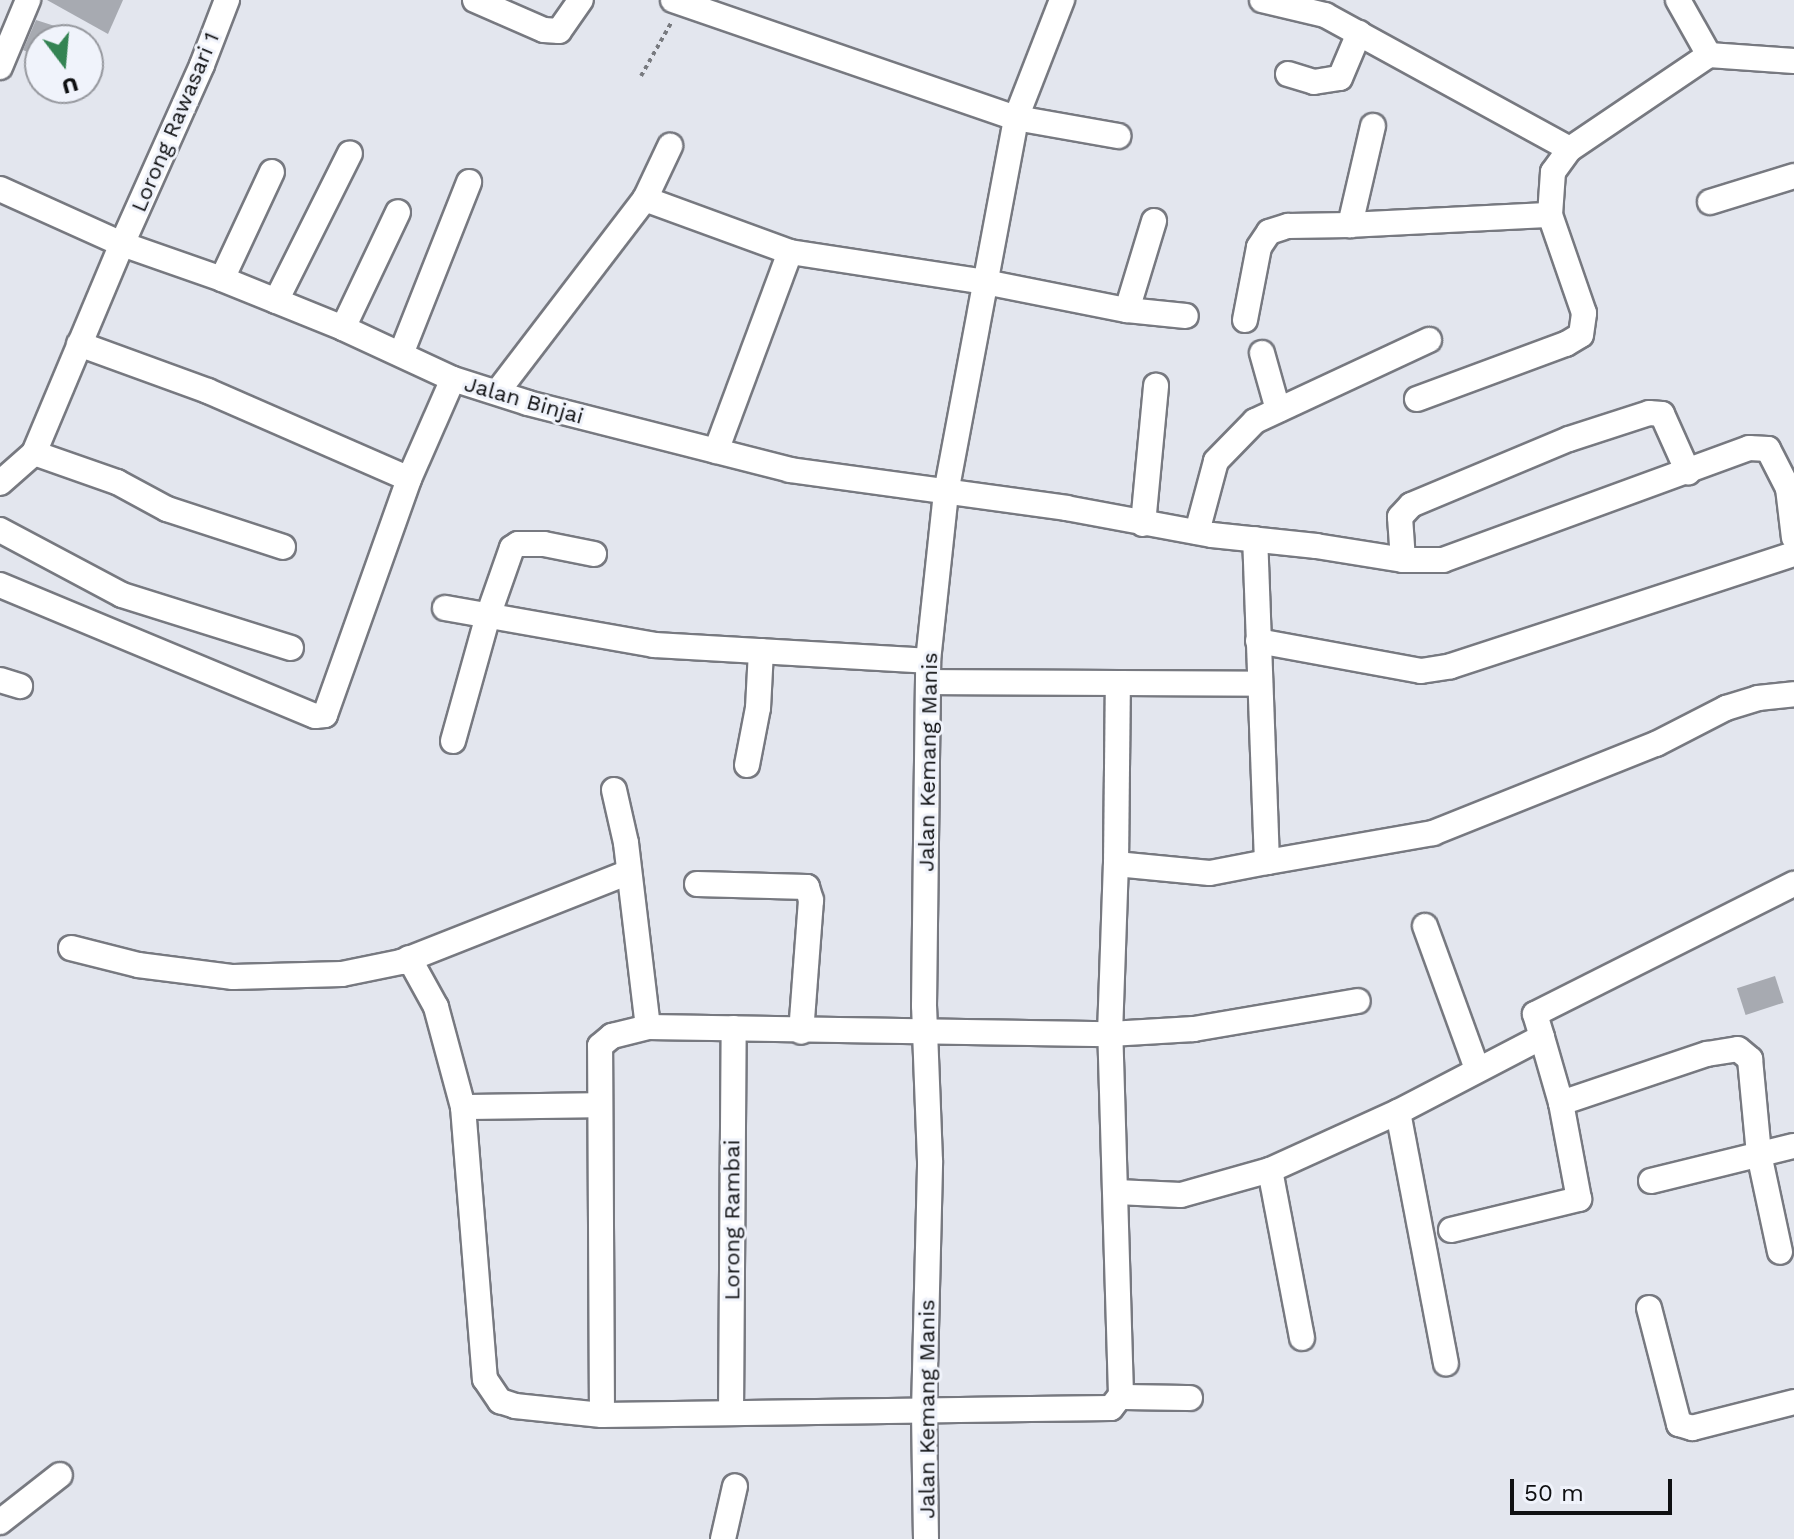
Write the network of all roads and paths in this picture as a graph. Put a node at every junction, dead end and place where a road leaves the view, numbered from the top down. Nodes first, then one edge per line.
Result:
1 (28, 0) edge
2 (227, 0) edge
3 (475, 0) edge
4 (581, 0) edge
5 (1062, 0) edge
6 (1262, 0) edge
7 (1678, 0) edge
8 (678, 2) edge
9 (1359, 33) junction
10 (1709, 55) junction
11 (1794, 61) edge
12 (0, 67) edge
13 (1288, 74) dead end
14 (641, 76) dead end
15 (1016, 118) junction
16 (1373, 126) dead end
17 (1118, 136) dead end
18 (670, 146) dead end
19 (1570, 149) junction
20 (350, 153) dead end
21 (272, 172) dead end
22 (1794, 176) edge
23 (469, 182) dead end
24 (0, 189) edge
25 (645, 199) junction
26 (1710, 202) dead end
27 (398, 212) dead end
28 (1550, 215) junction
29 (1154, 221) dead end
30 (1350, 225) junction
31 (122, 244) junction
32 (790, 252) junction
33 (222, 279) junction
34 (985, 282) junction
35 (276, 301) junction
36 (1127, 310) junction
37 (1186, 316) dead end
38 (1245, 320) dead end
39 (343, 328) junction
40 (1429, 340) dead end
41 (79, 344) junction
42 (1262, 353) dead end
43 (401, 354) junction
44 (453, 379) junction
45 (1156, 386) dead end
46 (498, 391) junction
47 (1417, 399) dead end
48 (1278, 410) junction
49 (716, 451) junction
50 (34, 453) junction
51 (1688, 472) junction
52 (409, 479) junction
53 (0, 483) edge
54 (1791, 487) edge
55 (946, 493) junction
56 (1143, 524) junction
57 (0, 530) edge
58 (1197, 532) junction
59 (1794, 538) edge
60 (1255, 539) junction
61 (283, 547) dead end
62 (594, 554) dead end
63 (1794, 554) edge
64 (1403, 560) junction
65 (0, 585) edge
66 (445, 608) dead end
67 (488, 616) junction
68 (1258, 641) junction
69 (291, 648) dead end
70 (761, 651) junction
71 (928, 672) junction
72 (1118, 683) junction
73 (1260, 684) junction
74 (1794, 694) edge
75 (453, 741) dead end
76 (747, 765) dead end
77 (614, 790) dead end
78 (1267, 862) junction
79 (1116, 864) junction
80 (629, 872) junction
81 (697, 884) dead end
82 (1794, 884) edge
83 (1425, 926) dead end
84 (71, 948) dead end
85 (409, 958) junction
86 (1358, 1001) dead end
87 (648, 1027) junction
88 (734, 1028) junction
89 (801, 1032) junction
90 (924, 1034) junction
91 (1110, 1034) junction
92 (1542, 1037) junction
93 (1477, 1069) junction
94 (1561, 1103) junction
95 (599, 1105) junction
96 (463, 1107) junction
97 (1398, 1112) junction
98 (1794, 1146) edge
99 (1759, 1154) junction
100 (1270, 1170) junction
101 (1651, 1181) dead end
102 (1117, 1192) junction
103 (1451, 1230) dead end
104 (1780, 1252) dead end
105 (1649, 1308) dead end
106 (1302, 1338) dead end
107 (1446, 1363) dead end
108 (1121, 1397) junction
109 (1190, 1398) dead end
110 (1794, 1402) edge
111 (924, 1412) junction
112 (731, 1413) junction
113 (602, 1415) junction
114 (60, 1475) dead end
115 (735, 1486) dead end
116 (0, 1522) edge
117 (723, 1539) edge
118 (926, 1539) edge

1 - 12 street
2 - 31 street, Lorong Rawasari 1
3 - 4 street
5 - 15 street, Jalan Kemang Manis
6 - 9 street
7 - 10 street
8 - 14 path
8 - 15 street
9 - 13 street
9 - 19 street
10 - 11 street
10 - 19 street
15 - 17 street
15 - 34 street, Jalan Kemang Manis
16 - 30 street
18 - 25 street
19 - 28 street
20 - 35 street
21 - 33 street
22 - 26 street
23 - 43 street
24 - 31 street, Jalan Binjai
25 - 32 street
25 - 46 street
27 - 39 street
28 - 30 street
28 - 47 street
29 - 36 street
30 - 38 street
31 - 33 street, Jalan Binjai
31 - 41 street, Lorong Rawasari 1
32 - 34 street
32 - 49 street
33 - 35 street, Jalan Binjai
34 - 36 street
34 - 55 street, Jalan Kemang Manis
35 - 39 street, Jalan Binjai
36 - 37 street
39 - 43 street, Jalan Binjai
40 - 48 street
41 - 50 street, Lorong Rawasari 1
41 - 52 street
42 - 48 street
43 - 44 street, Jalan Binjai
44 - 46 street, Jalan Binjai
44 - 52 street
45 - 56 street
46 - 49 street, Jalan Binjai
48 - 58 street
49 - 55 street, Jalan Binjai
50 - 53 street
50 - 61 street
51 - 54 street, Jalan Binjai
51 - 64 street, Jalan Binjai
51 - 64 street
52 - 65 street
54 - 59 street
55 - 56 street, Jalan Binjai
55 - 71 street, Jalan Kemang Manis
56 - 58 street, Jalan Binjai
57 - 69 street
58 - 60 street, Jalan Binjai
60 - 64 street, Jalan Binjai
60 - 68 street
62 - 67 street
63 - 68 street
66 - 67 street
67 - 70 street
67 - 75 street
68 - 73 street
70 - 71 street
70 - 76 street
71 - 72 street
71 - 90 street, Jalan Kemang Manis
72 - 73 street
72 - 79 street
73 - 78 street
74 - 78 street
77 - 80 street
78 - 79 street
79 - 91 street
80 - 85 street
80 - 87 street
81 - 89 street
82 - 92 street
83 - 93 street
84 - 85 street
85 - 96 street
86 - 91 street
87 - 88 street
87 - 95 street
88 - 89 street
88 - 112 street, Lorong Rambai
89 - 90 street
90 - 91 street
90 - 111 street, Jalan Kemang Manis
91 - 102 street
92 - 93 street
92 - 94 street
93 - 97 street
94 - 99 street
94 - 103 street
95 - 96 street
95 - 113 street
96 - 113 street
97 - 100 street
97 - 107 street
98 - 99 street
99 - 101 street
99 - 104 street
100 - 102 street
100 - 106 street
102 - 108 street
105 - 110 street
108 - 109 street
108 - 111 street
111 - 112 street
111 - 118 street, Jalan Kemang Manis
112 - 113 street
114 - 116 street
115 - 117 street

